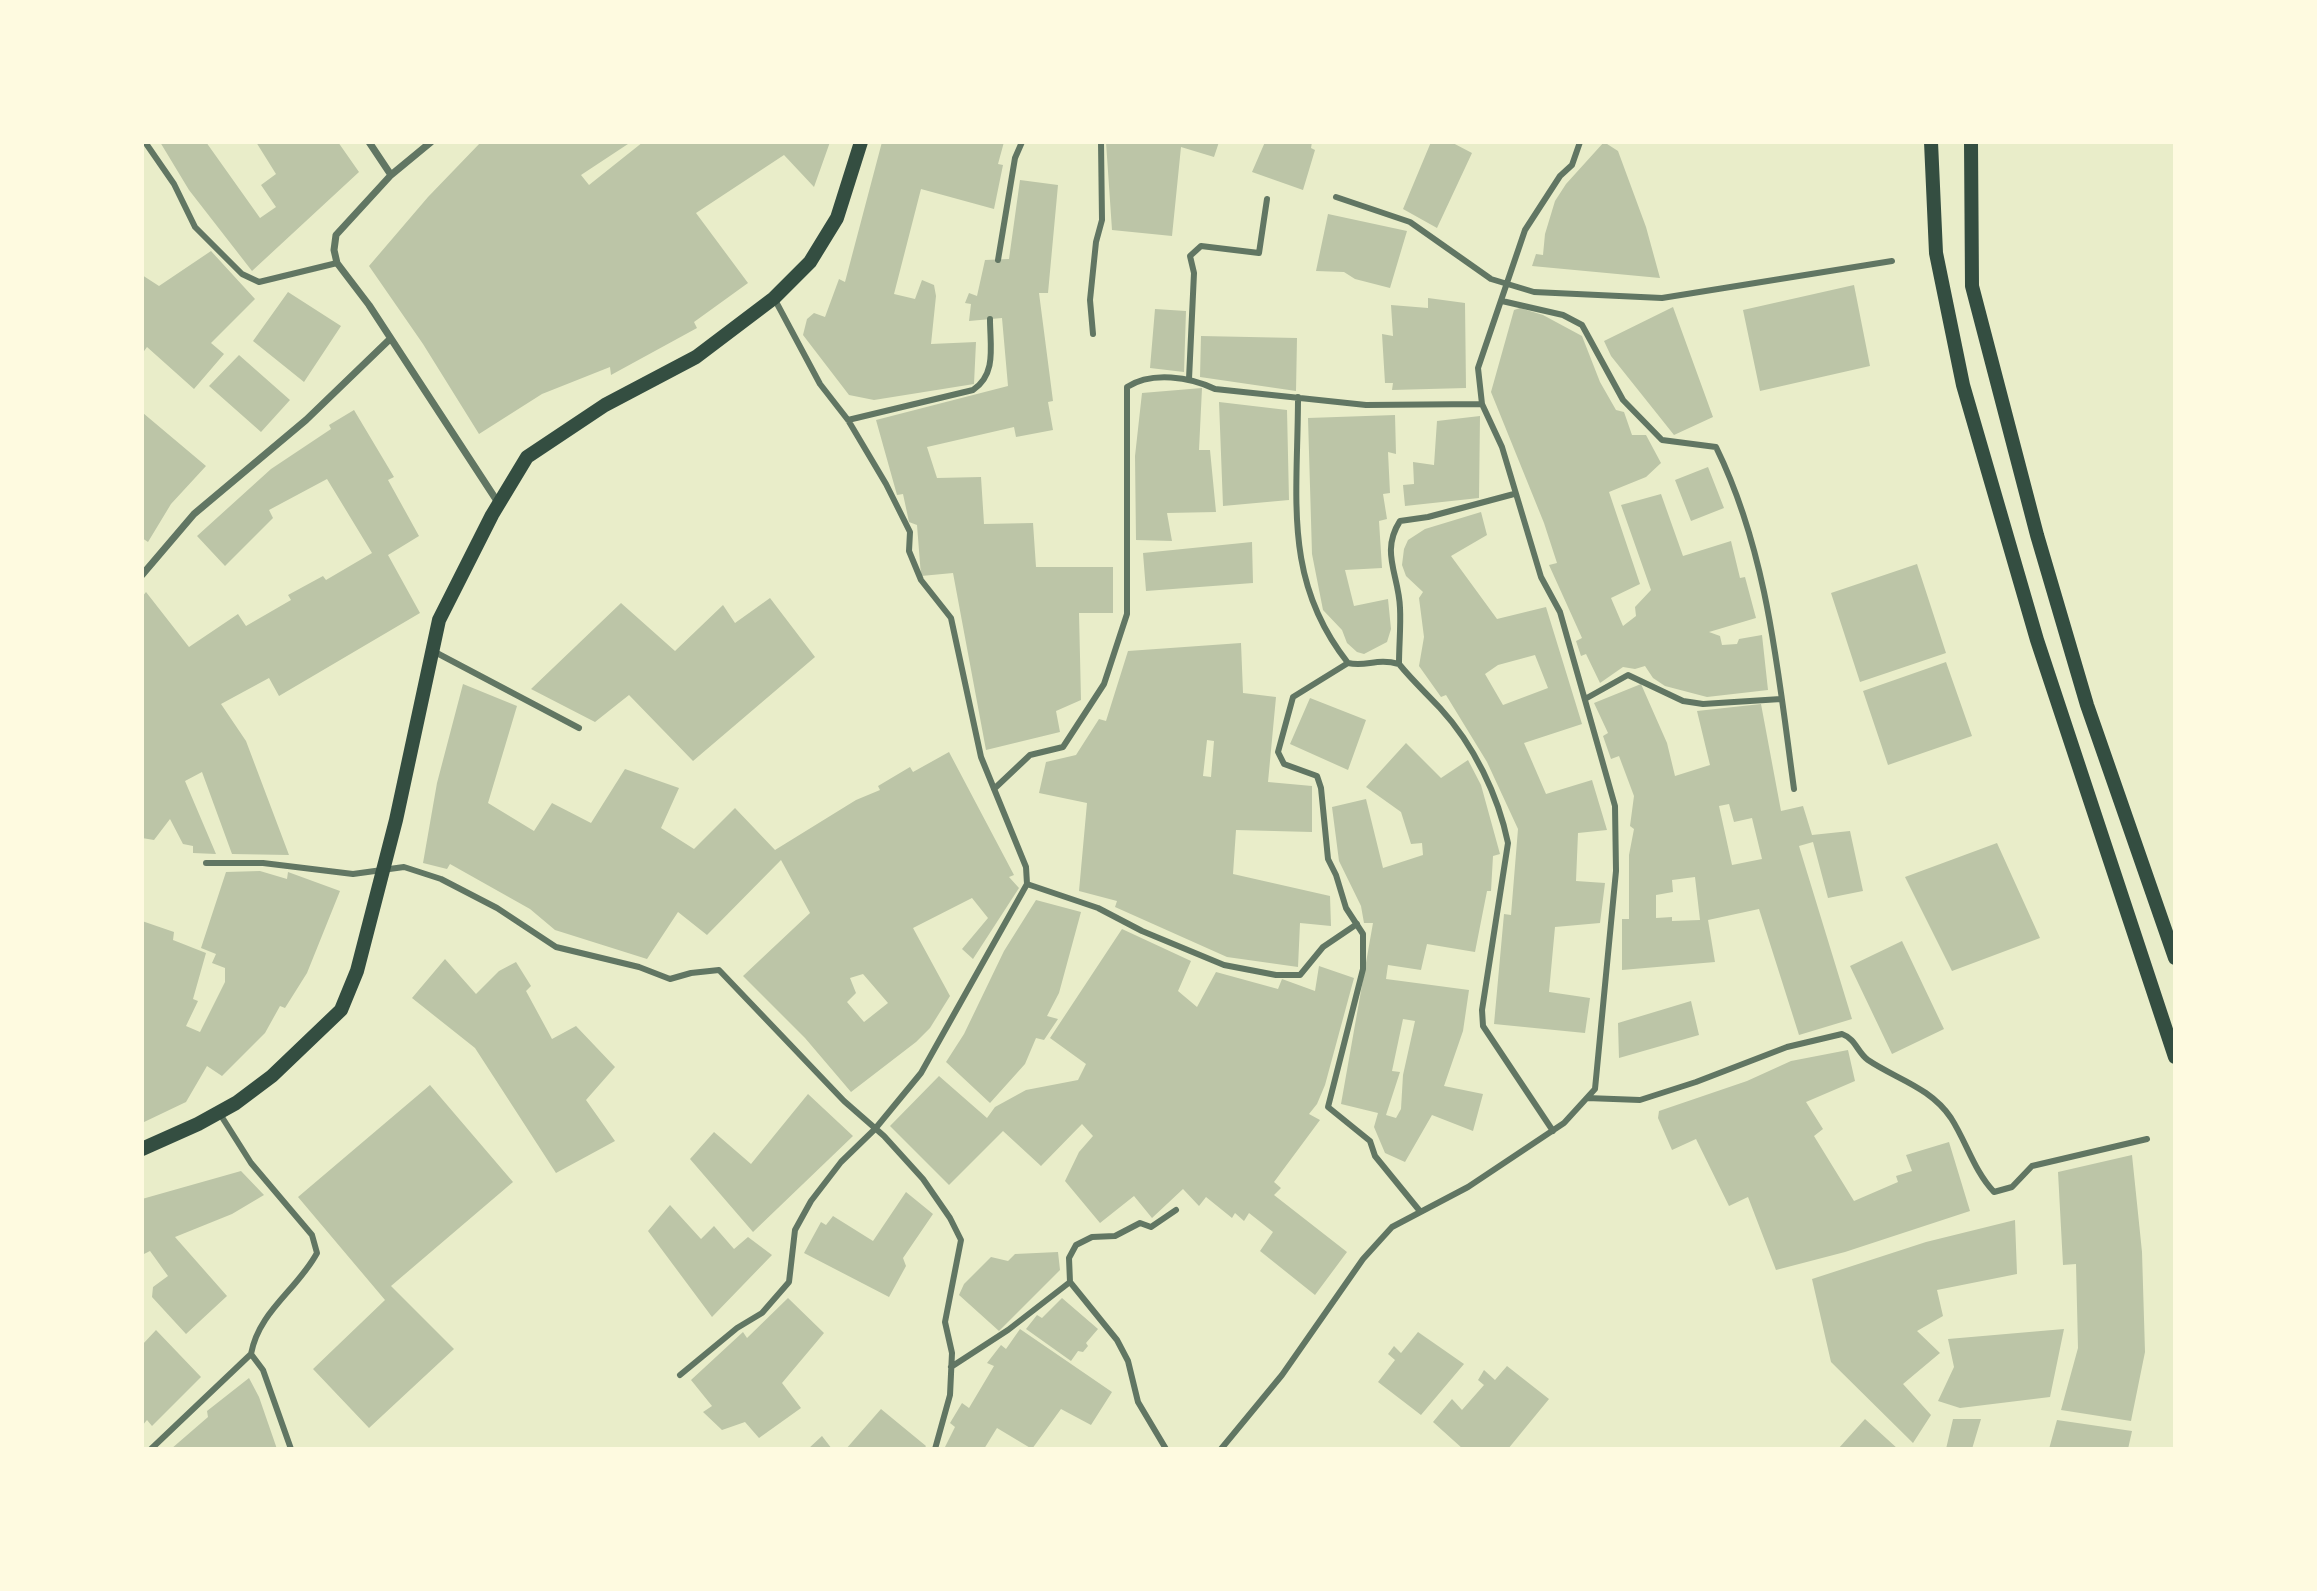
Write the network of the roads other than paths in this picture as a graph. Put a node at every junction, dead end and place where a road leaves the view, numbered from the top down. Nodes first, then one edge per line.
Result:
1 (145, 142) edge
2 (369, 142) edge
3 (431, 142) edge
4 (861, 142) edge
5 (1022, 142) edge
6 (1101, 142) edge
7 (1580, 142) edge
8 (1931, 142) edge
9 (1971, 142) edge
10 (391, 174) junction
11 (1336, 197) dead end
12 (1267, 199) dead end
13 (998, 260) dead end
14 (1892, 261) dead end
15 (337, 263) junction
16 (1508, 284) junction
17 (774, 298) junction
18 (1502, 301) junction
19 (990, 319) dead end
20 (1093, 334) dead end
21 (390, 339) junction
22 (1189, 379) junction
23 (1298, 397) junction
24 (1482, 404) junction
25 (848, 420) junction
26 (1514, 494) junction
27 (499, 504) junction
28 (142, 575) edge
29 (431, 650) junction
30 (1348, 663) junction
31 (1399, 664) junction
32 (1586, 699) junction
33 (1782, 699) junction
34 (579, 728) dead end
35 (994, 789) junction
36 (1794, 789) dead end
37 (206, 863) dead end
38 (383, 870) junction
39 (1027, 884) junction
40 (1357, 924) junction
41 (2175, 958) edge
42 (2175, 1058) edge
43 (1587, 1098) junction
44 (218, 1112) junction
45 (875, 1129) junction
46 (1553, 1131) junction
47 (2147, 1139) dead end
48 (142, 1149) edge
49 (1176, 1210) dead end
50 (1419, 1210) junction
51 (1070, 1282) junction
52 (250, 1354) junction
53 (951, 1367) junction
54 (680, 1375) dead end
55 (151, 1449) edge
56 (291, 1449) edge
57 (935, 1449) edge
58 (1166, 1449) edge
59 (1221, 1449) edge

1 - 15 street
2 - 10 street
3 - 10 street
4 - 17 main road
5 - 13 street
6 - 20 street
7 - 16 street
8 - 42 main road
9 - 41 main road
10 - 15 street
11 - 16 street
12 - 22 street
14 - 16 street
15 - 21 street
16 - 18 street
17 - 25 street
17 - 27 main road
18 - 24 street
18 - 33 street
19 - 25 street
21 - 27 street
21 - 28 street
22 - 23 street
22 - 35 street
23 - 24 street
23 - 30 street
24 - 26 street
25 - 35 street
26 - 31 street
26 - 32 street
27 - 29 main road
29 - 34 street
29 - 38 main road
30 - 31 street
30 - 40 street
31 - 46 street
32 - 33 street
32 - 43 street
33 - 36 street
35 - 39 street
37 - 38 street
38 - 44 main road
38 - 45 street
39 - 40 street
39 - 45 street
40 - 50 street
43 - 46 street
43 - 47 street
44 - 48 main road
44 - 52 street
45 - 53 street
45 - 54 street
46 - 50 street
49 - 51 street
50 - 59 street
51 - 53 street
51 - 58 street
52 - 55 street
52 - 56 street
53 - 57 street

